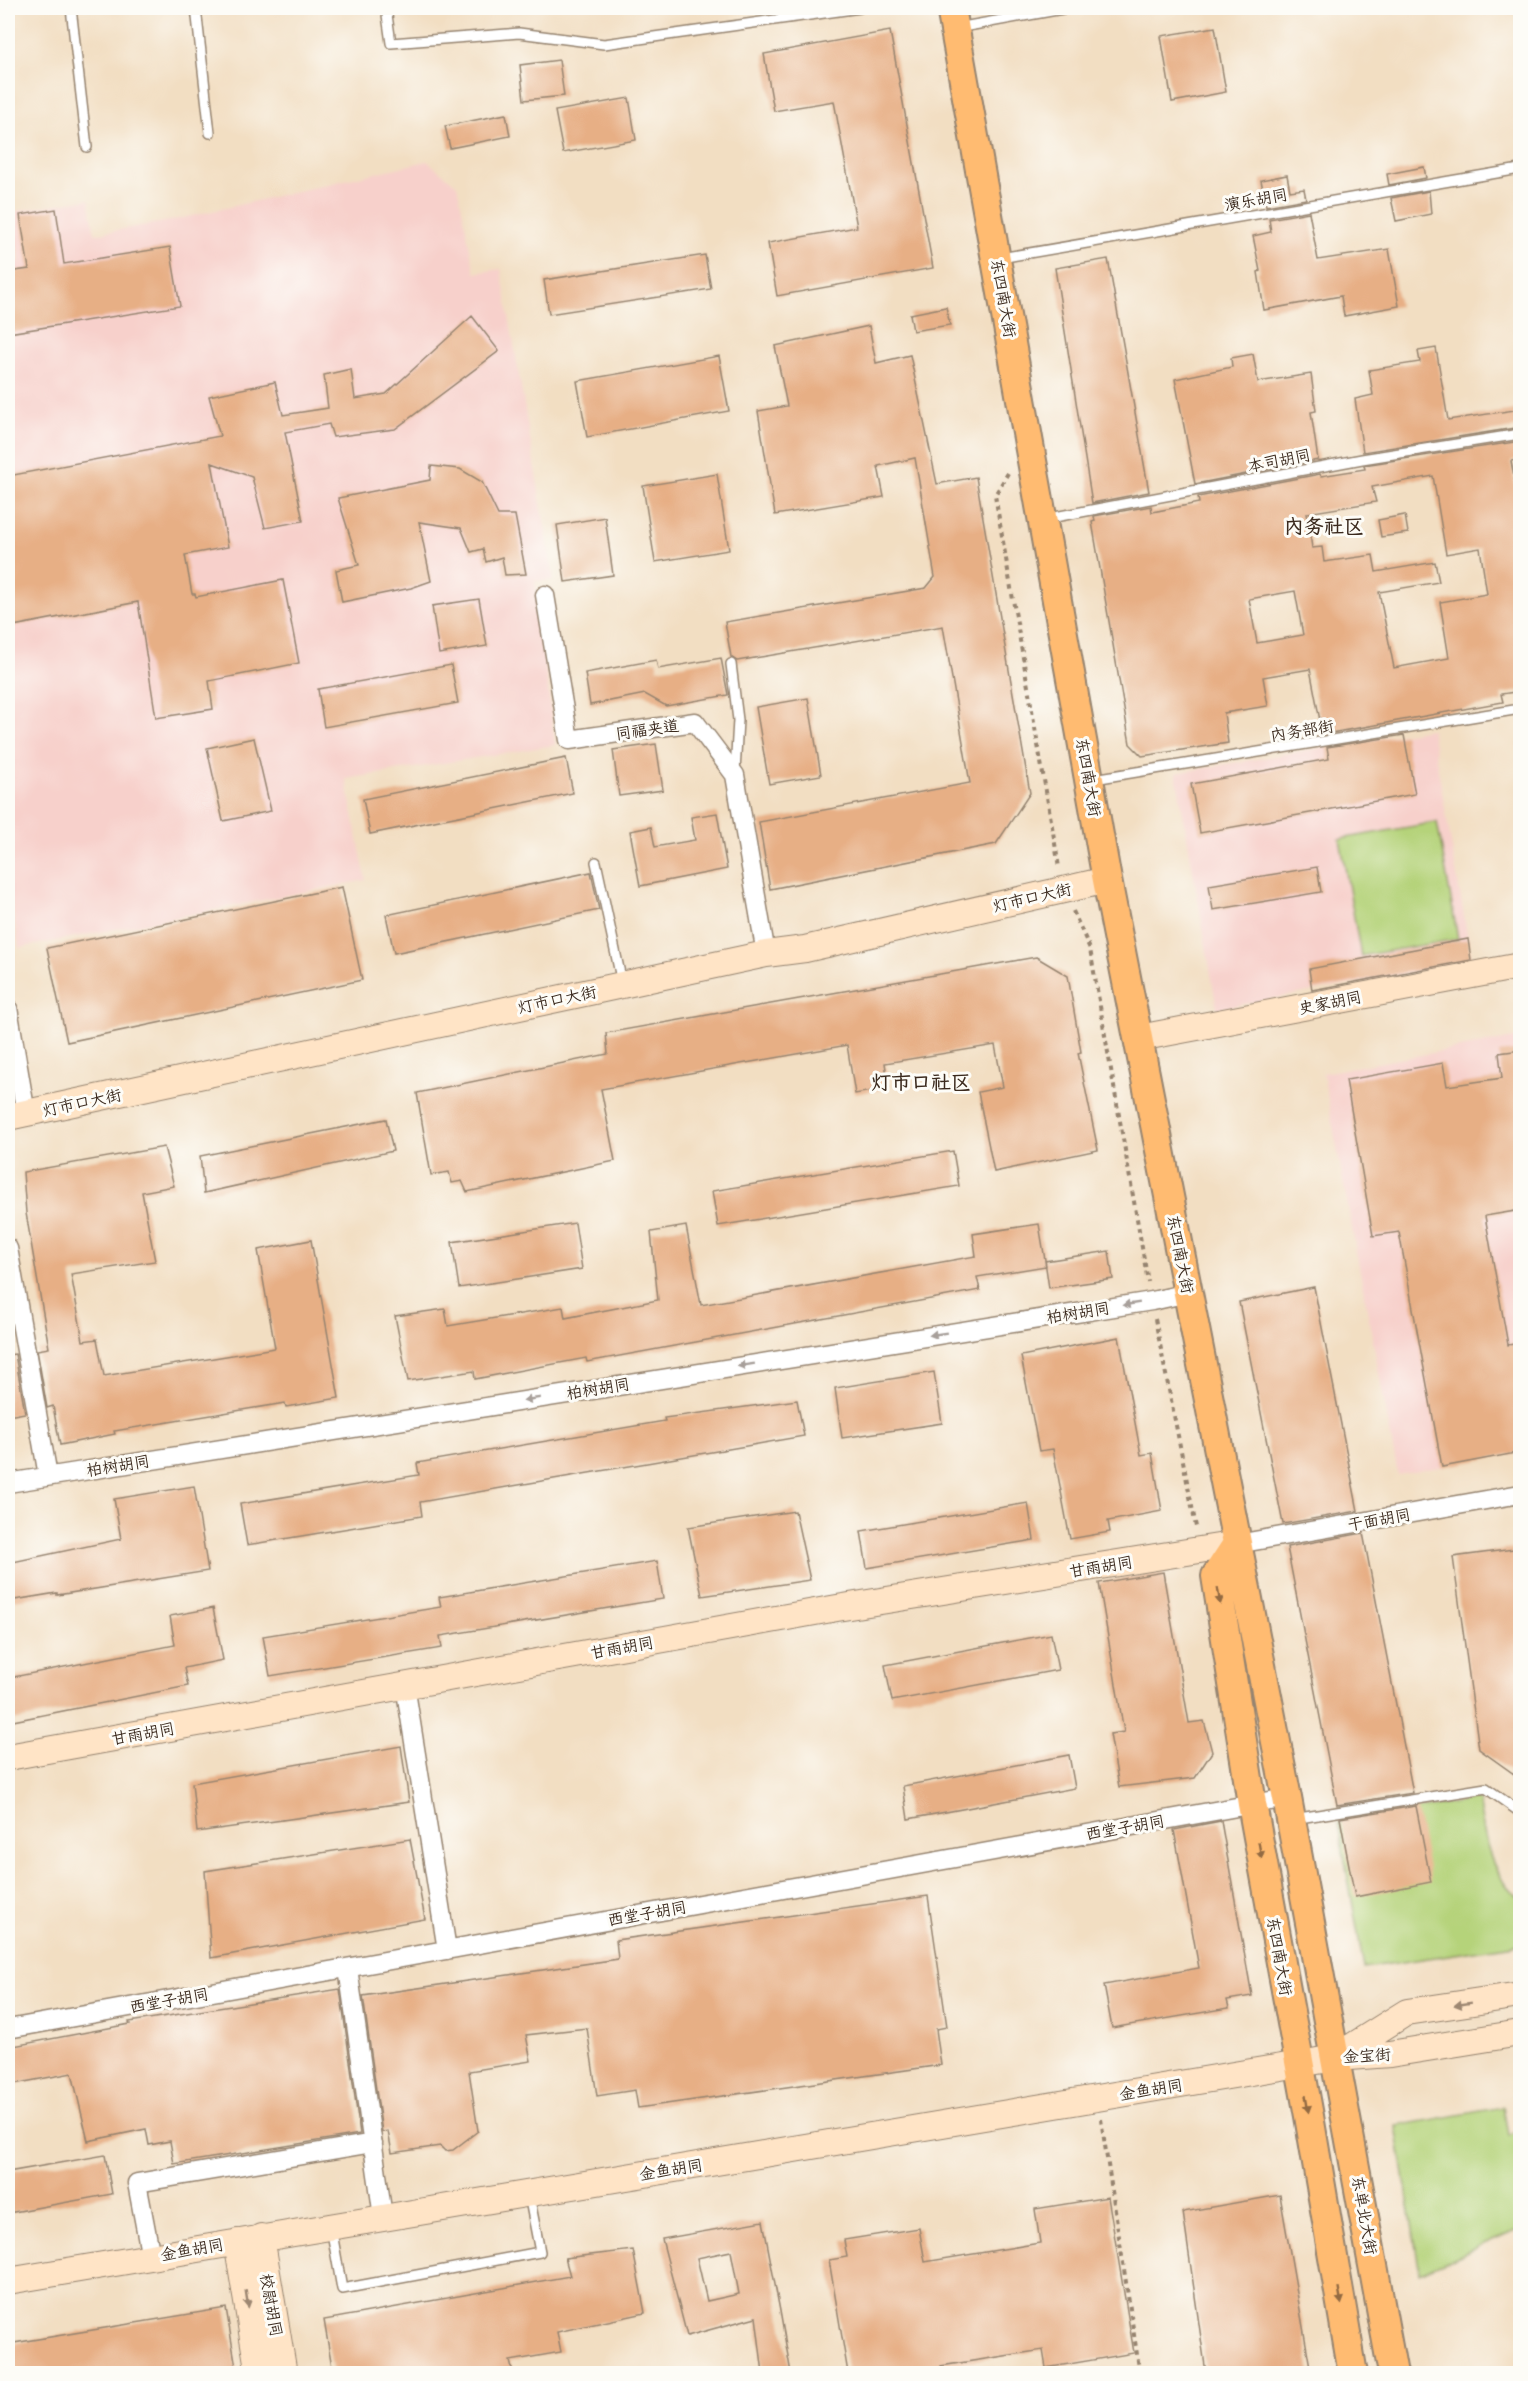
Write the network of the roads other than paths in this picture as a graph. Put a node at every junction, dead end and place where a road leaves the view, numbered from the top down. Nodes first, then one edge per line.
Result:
1 (71, 8) edge
2 (196, 8) edge
3 (386, 8) edge
4 (860, 8) edge
5 (1068, 8) edge
6 (953, 18) edge
7 (210, 133) dead end
8 (87, 147) dead end
9 (1521, 169) edge
10 (996, 259) junction
11 (1521, 434) edge
12 (1043, 519) junction
13 (545, 595) dead end
14 (731, 664) dead end
15 (1521, 709) edge
16 (735, 775) junction
17 (1089, 780) junction
18 (596, 862) dead end
19 (1107, 880) junction
20 (766, 954) junction
21 (1521, 966) edge
22 (1521, 984) edge
23 (622, 985) junction
24 (8, 1008) edge
25 (1140, 1045) junction
26 (17, 1115) edge
27 (8, 1248) edge
28 (1188, 1293) junction
29 (48, 1476) junction
30 (8, 1483) edge
31 (1521, 1494) edge
32 (1237, 1544) junction
33 (405, 1685) junction
34 (8, 1757) edge
35 (1252, 1804) junction
36 (1289, 1809) junction
37 (1521, 1812) edge
38 (447, 1950) junction
39 (348, 1968) junction
40 (1521, 1995) edge
41 (8, 2029) edge
42 (1521, 2033) edge
43 (1335, 2058) junction
44 (1300, 2064) junction
45 (373, 2143) junction
46 (528, 2192) junction
47 (383, 2217) junction
48 (331, 2226) junction
49 (249, 2239) junction
50 (151, 2257) junction
51 (8, 2281) edge
52 (259, 2373) edge
53 (284, 2373) edge
54 (1353, 2373) edge
55 (1394, 2373) edge

1 - 8 lane
2 - 7 lane
3 - 4 lane
5 - 6 lane
6 - 10 main road, 东四南大街
9 - 10 lane, 演乐胡同
10 - 12 main road, 东四南大街
11 - 12 lane, 本司胡同
12 - 17 main road, 东四南大街
13 - 16 street, 同福夹道
14 - 16 lane
15 - 17 lane, 内务部街
16 - 20 street, 同福夹道
17 - 19 main road, 东四南大街
18 - 23 lane
19 - 20 street, 灯市口大街
19 - 25 main road, 东四南大街
20 - 23 street, 灯市口大街
21 - 25 street, 史家胡同
22 - 25 street
23 - 26 street, 灯市口大街
24 - 26 street
25 - 28 main road, 东四南大街
27 - 29 street
28 -> 29 street, 柏树胡同
28 - 32 main road, 东四南大街
29 - 30 street, 柏树胡同
31 - 32 street, 干面胡同
32 - 33 street, 甘雨胡同
32 -> 35 main road, 东四南大街
32 - 36 main road, 东四南大街
33 - 34 street, 甘雨胡同
33 - 38 street
35 - 36 street, 西堂子胡同
35 - 38 street, 西堂子胡同
35 -> 44 main road, 东四南大街
36 - 37 lane
36 - 43 main road, 东四南大街
38 - 39 street, 西堂子胡同
39 - 41 street, 西堂子胡同
39 - 45 street
40 -> 43 street, 金宝街
42 - 43 street, 金宝街
43 - 44 street, 金鱼胡同
43 - 55 main road, 东单北大街
44 - 46 street, 金鱼胡同
44 -> 54 main road, 东四南大街
45 - 47 street
45 - 50 street
46 - 47 street, 金鱼胡同
46 - 48 lane
47 - 48 street, 金鱼胡同
48 - 49 street, 金鱼胡同
49 - 50 street, 金鱼胡同
49 -> 52 street, 校尉胡同
49 - 53 street, 校尉胡同
50 - 51 street, 金鱼胡同

